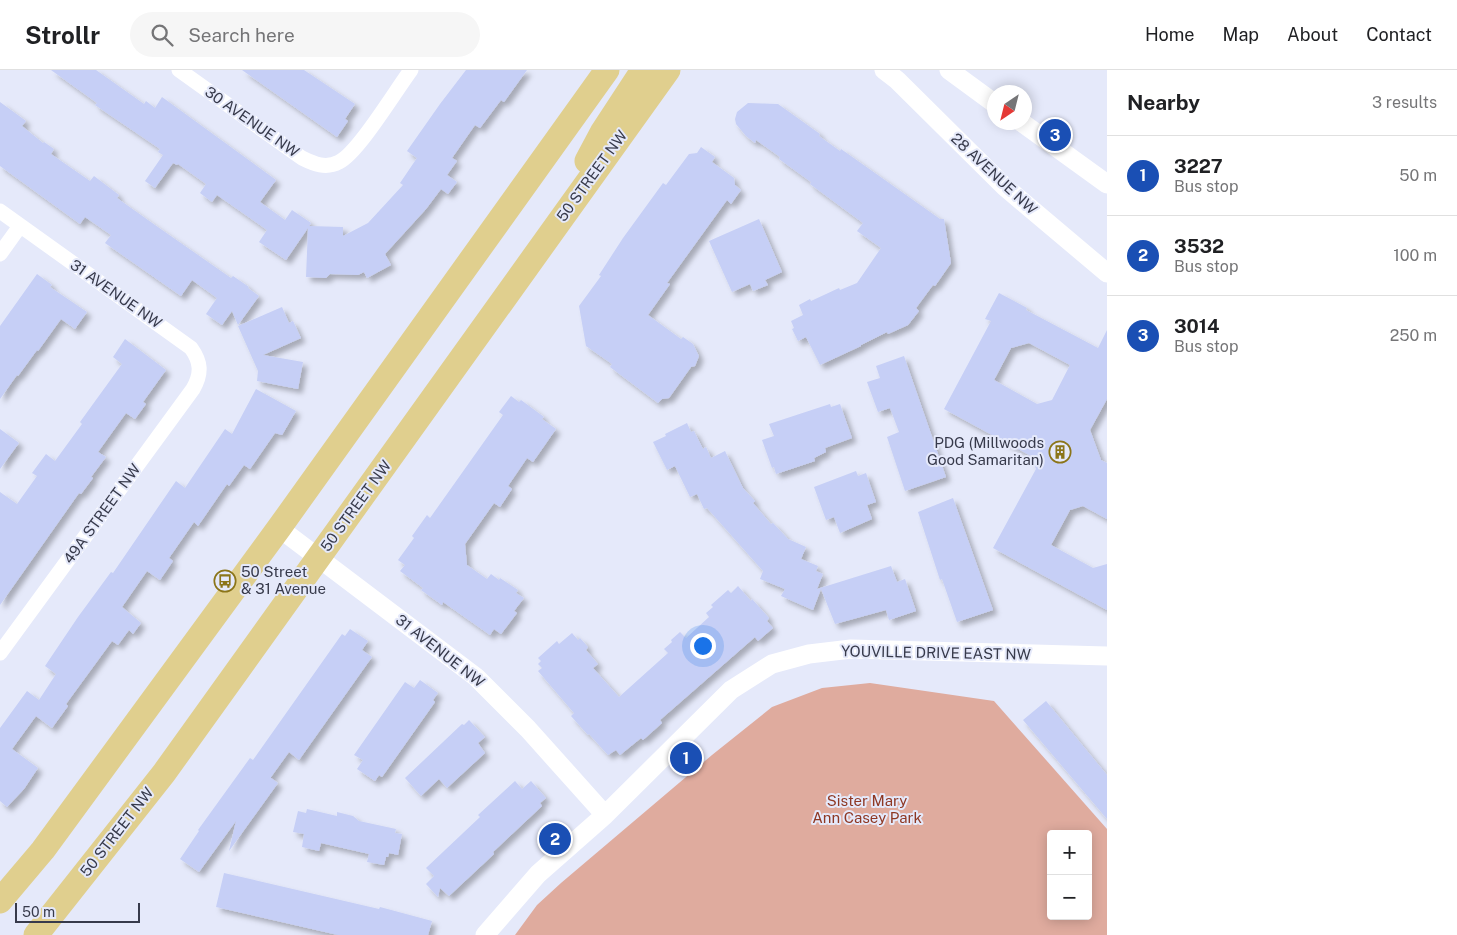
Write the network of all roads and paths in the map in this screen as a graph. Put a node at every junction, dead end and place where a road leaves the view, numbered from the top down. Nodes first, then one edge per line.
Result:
1 (178, 70) edge
2 (410, 70) edge
3 (607, 70) edge
4 (643, 70) edge
5 (668, 70) edge
6 (677, 70) edge
7 (884, 70) edge
8 (949, 70) edge
9 (195, 75) edge
10 (987, 98) edge
11 (631, 123) junction
12 (1032, 130) edge
13 (1107, 184) edge
14 (0, 211) edge
15 (20, 226) junction
16 (552, 233) junction
17 (1075, 248) junction
18 (0, 254) edge
19 (1107, 263) edge
20 (1107, 273) edge
21 (200, 372) joint
22 (278, 528) junction
23 (319, 558) junction
24 (0, 654) edge
25 (1107, 656) edge
26 (605, 815) junction
27 (0, 900) edge
28 (36, 935) edge
29 (485, 935) edge

1 - 9 street, 30 AVENUE NW
2 - 9 street, 30 AVENUE NW
3 - 22 main road
4 - 16 main road
5 - 11 main road, 50 STREET NW
6 - 11 main road
7 - 17 street, 28 AVENUE NW
8 - 10 street
11 - 16 main road, 50 STREET NW
12 - 13 street
14 - 15 street, 31 AVENUE NW
15 - 18 street
15 - 21 street, 31 AVENUE NW
16 - 23 main road, 50 STREET NW
17 - 19 street
17 - 20 street, 28 AVENUE NW
21 - 24 street, 49A STREET NW
22 - 23 street, 31 AVENUE NW
22 - 27 main road
23 - 26 street, 31 AVENUE NW
23 - 28 main road, 50 STREET NW
25 - 26 street, YOUVILLE DRIVE EAST NW
26 - 29 street, YOUVILLE DRIVE EAST NW

